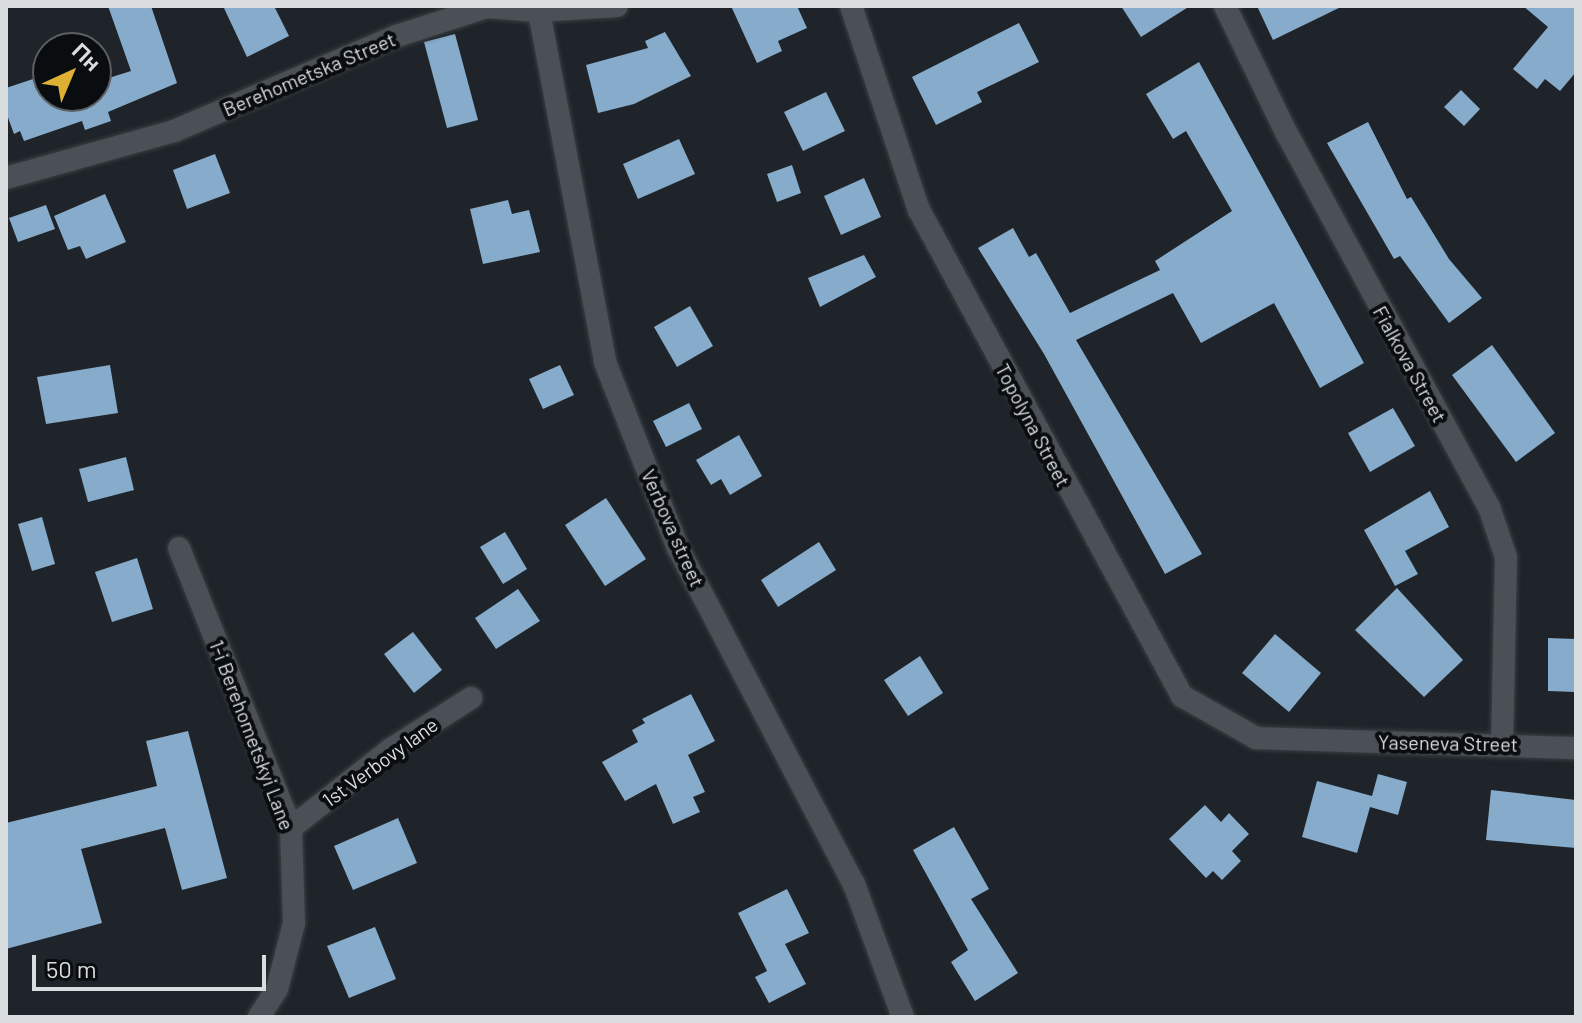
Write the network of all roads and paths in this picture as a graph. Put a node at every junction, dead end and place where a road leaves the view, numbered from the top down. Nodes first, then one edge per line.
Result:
1 (617, 6) edge
2 (851, 6) edge
3 (1225, 6) edge
4 (538, 8) edge
5 (6, 178) edge
6 (179, 548) dead end
7 (471, 698) dead end
8 (1319, 741) joint
9 (1502, 743) junction
10 (1576, 748) edge
11 (291, 828) junction
12 (259, 1017) edge
13 (903, 1017) edge

1 - 4 street, Berehometska Street
2 - 8 street, Topolyna Street
3 - 9 street, Fialkova Street
4 - 5 street, Berehometska Street
4 - 13 street, Verbova street
6 - 11 street, 1-i Berehometskyi Lane
7 - 11 street, 1st Verbovy lane
8 - 9 street, Yaseneva Street
9 - 10 street, Yaseneva Street
11 - 12 street, 1-i Berehometskyi Lane

